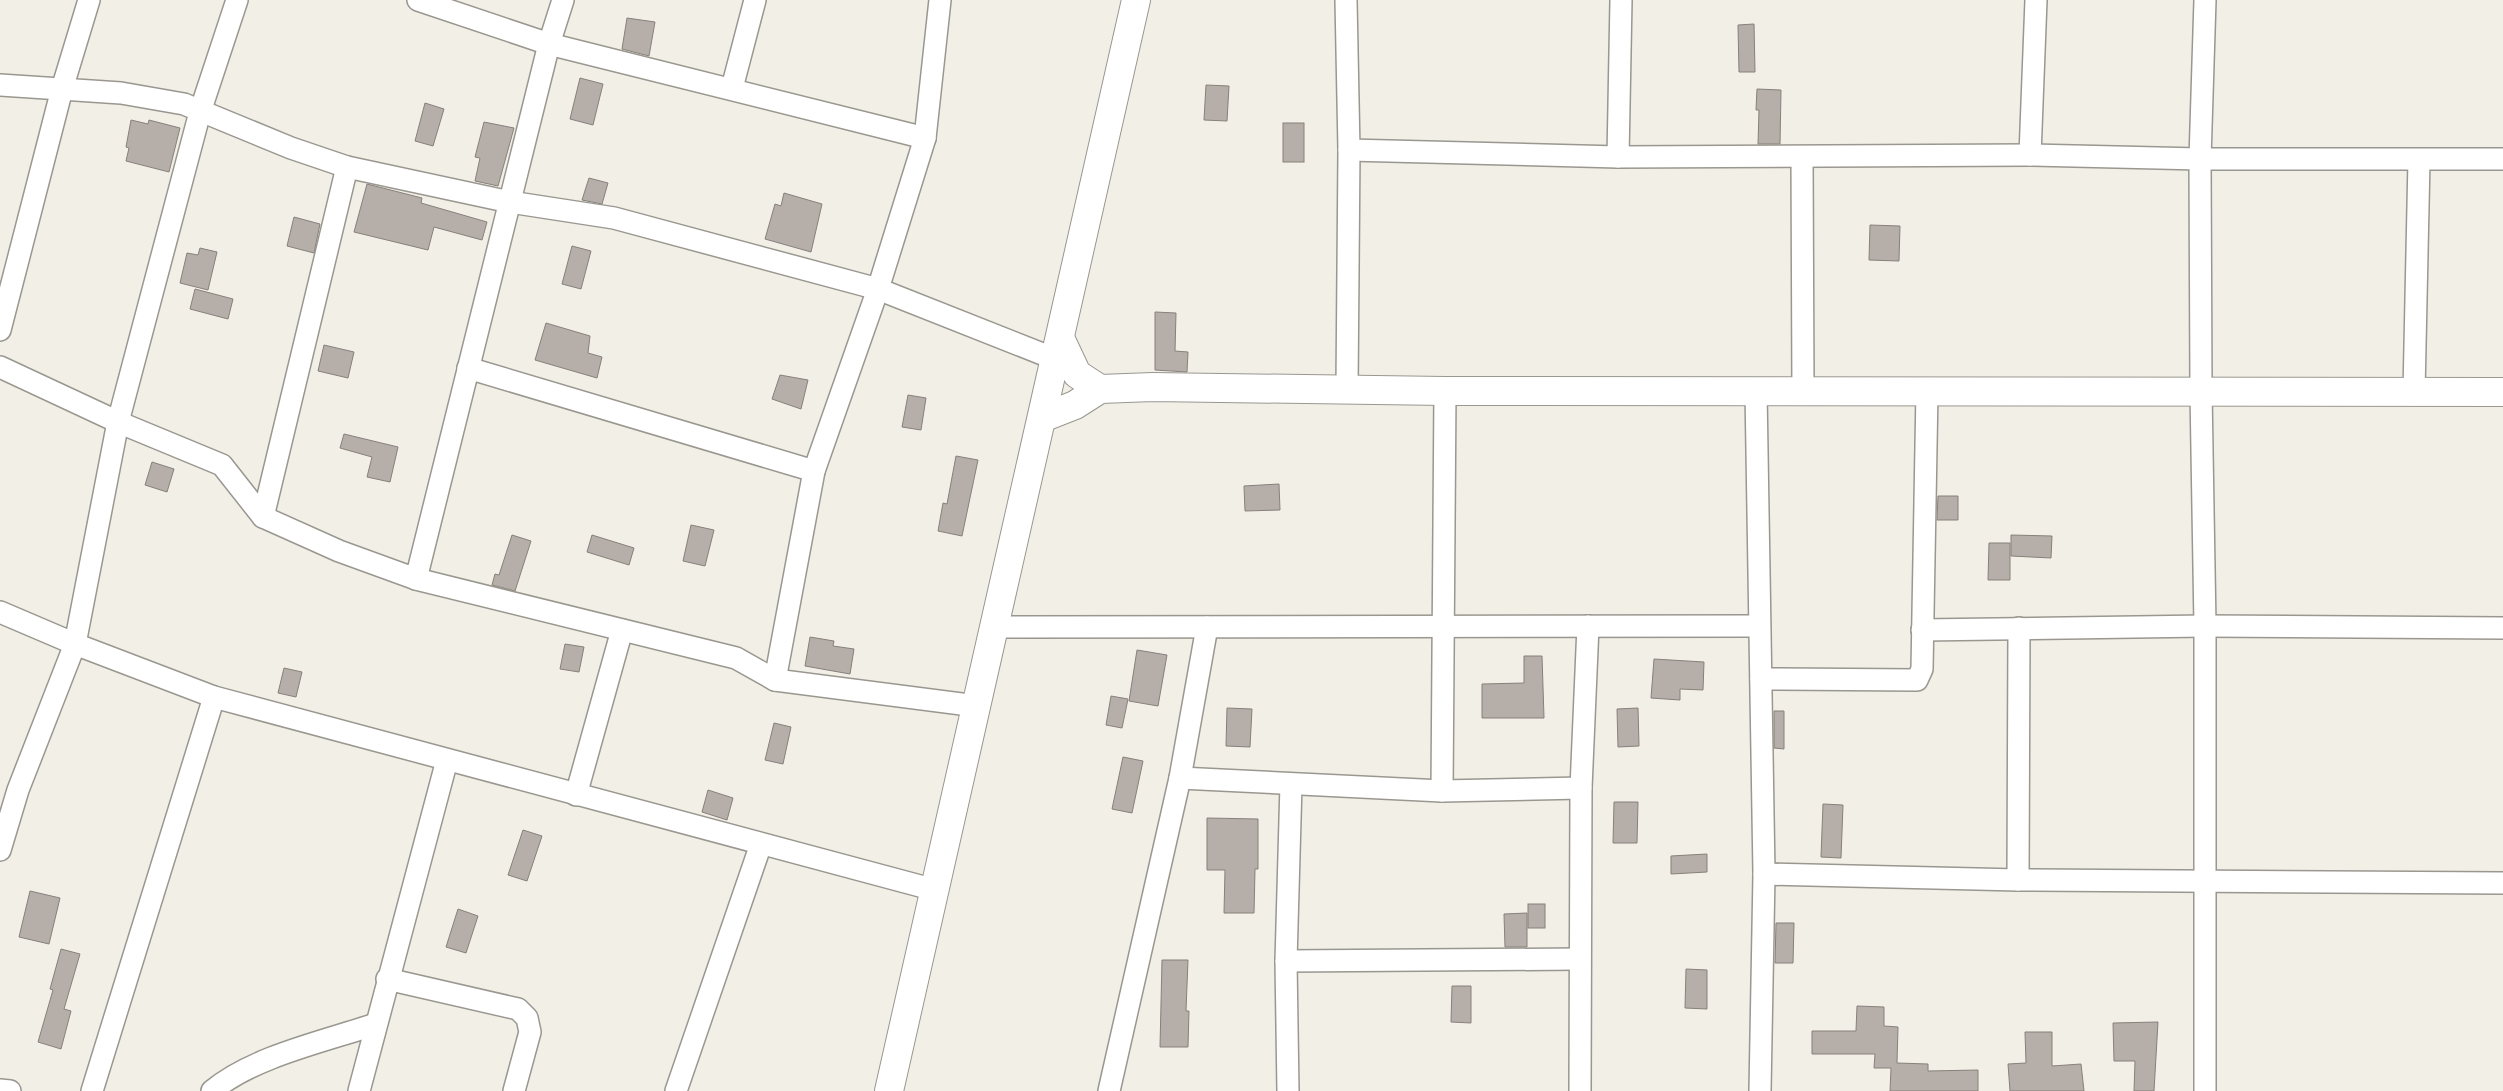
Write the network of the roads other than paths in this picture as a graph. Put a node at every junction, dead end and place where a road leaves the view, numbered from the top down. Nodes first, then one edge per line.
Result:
1 (89, 0) edge
2 (237, 0) edge
3 (418, 0) edge
4 (563, 0) edge
5 (756, 0) edge
6 (940, 0) edge
7 (1136, 0) edge
8 (1346, 0) edge
9 (1620, 0) edge
10 (1633, 0) edge
11 (2036, 0) edge
12 (2205, 0) edge
13 (549, 44) junction
14 (0, 85) edge
15 (732, 88) junction
16 (62, 89) junction
17 (200, 112) junction
18 (925, 138) junction
19 (1349, 150) junction
20 (2030, 155) junction
21 (1618, 157) junction
22 (1802, 157) junction
23 (2503, 158) edge
24 (2200, 159) junction
25 (2420, 160) junction
26 (347, 167) junction
27 (510, 202) junction
28 (878, 289) junction
29 (0, 330) edge
30 (1058, 348) junction
31 (0, 367) edge
32 (468, 368) junction
33 (1100, 389) junction
34 (1347, 389) junction
35 (1444, 391) junction
36 (1756, 391) junction
37 (1803, 391) junction
38 (1927, 391) junction
39 (2201, 392) junction
40 (2414, 392) junction
41 (2503, 392) edge
42 (1042, 418) junction
43 (118, 422) junction
44 (814, 471) junction
45 (264, 517) junction
46 (416, 579) junction
47 (0, 612) edge
48 (1588, 626) junction
49 (1760, 626) junction
50 (2205, 626) junction
51 (995, 627) junction
52 (1207, 627) junction
53 (1443, 627) junction
54 (2019, 628) junction
55 (2503, 628) edge
56 (622, 630) junction
57 (1922, 630) junction
58 (75, 644) junction
59 (1761, 679) junction
60 (775, 680) junction
61 (214, 697) junction
62 (977, 706) junction
63 (447, 760) junction
64 (1180, 778) junction
65 (1291, 784) junction
66 (1581, 788) junction
67 (1442, 791) junction
68 (576, 795) junction
69 (761, 844) junction
70 (0, 850) edge
71 (1764, 874) junction
72 (2018, 880) junction
73 (2204, 882) junction
74 (2503, 883) edge
75 (935, 890) junction
76 (1579, 959) junction
77 (1286, 961) junction
78 (387, 979) junction
79 (376, 1024) junction
80 (0, 1090) edge
81 (518, 1090) edge
82 (10, 1091) edge
83 (92, 1091) edge
84 (212, 1091) edge
85 (359, 1091) edge
86 (676, 1091) edge
87 (889, 1091) edge
88 (1109, 1091) edge
89 (1288, 1091) edge
90 (1580, 1091) edge
91 (1760, 1091) edge
92 (2205, 1091) edge

1 - 16 street
2 - 17 street
3 - 13 street
4 - 13 street
5 - 15 street
6 - 18 street
7 - 30 street
8 - 19 street
9 - 10 street
9 - 21 street
11 - 20 street
12 - 24 street
13 - 15 street
13 - 27 street
14 - 16 street
15 - 18 street
16 - 17 street
16 - 29 street
17 - 26 street
17 - 43 street
18 - 28 street
19 - 21 street
19 - 34 street
20 - 22 street
20 - 24 street
21 - 22 street
22 - 37 street
23 - 25 street
24 - 25 street
24 - 39 street
25 - 40 street
26 - 27 street
26 - 45 street
27 - 28 street
27 - 32 street
28 - 30 street
28 - 44 street
30 - 33 street
30 - 42 street
31 - 43 street
32 - 44 street
32 - 46 street
33 - 34 street
33 - 42 street
34 - 35 street
35 - 36 street
35 - 53 street
36 - 37 street
36 - 49 street
37 - 38 street
38 - 39 street
38 - 57 street
39 - 40 street
39 - 50 street
40 - 41 street
42 - 51 street
43 - 45 street
43 - 58 street
44 - 60 street
45 - 46 street
46 - 56 street
47 - 58 street
48 - 49 street
48 - 53 street
48 - 66 street
49 - 59 street
50 - 54 street
50 - 55 street
50 - 73 street
51 - 52 street
51 - 62 street
52 - 53 street
52 - 64 street
53 - 67 street
54 - 57 street
54 - 72 street
56 - 60 street
56 - 68 street
57 - 59 street
58 - 61 street
58 - 70 street
59 - 71 street
60 - 62 street
61 - 63 street
61 - 83 street
62 - 75 street
63 - 68 street
63 - 78 street
64 - 65 street
64 - 88 street
65 - 67 street
65 - 77 street
66 - 67 street
66 - 76 street
68 - 69 street
69 - 75 street
69 - 86 street
71 - 72 street
71 - 91 street
72 - 73 street
73 - 74 street
73 - 92 street
75 - 87 street
76 - 77 street
76 - 90 street
77 - 89 street
78 - 79 street
78 - 81 street
79 - 84 street
79 - 85 street
80 - 82 street

